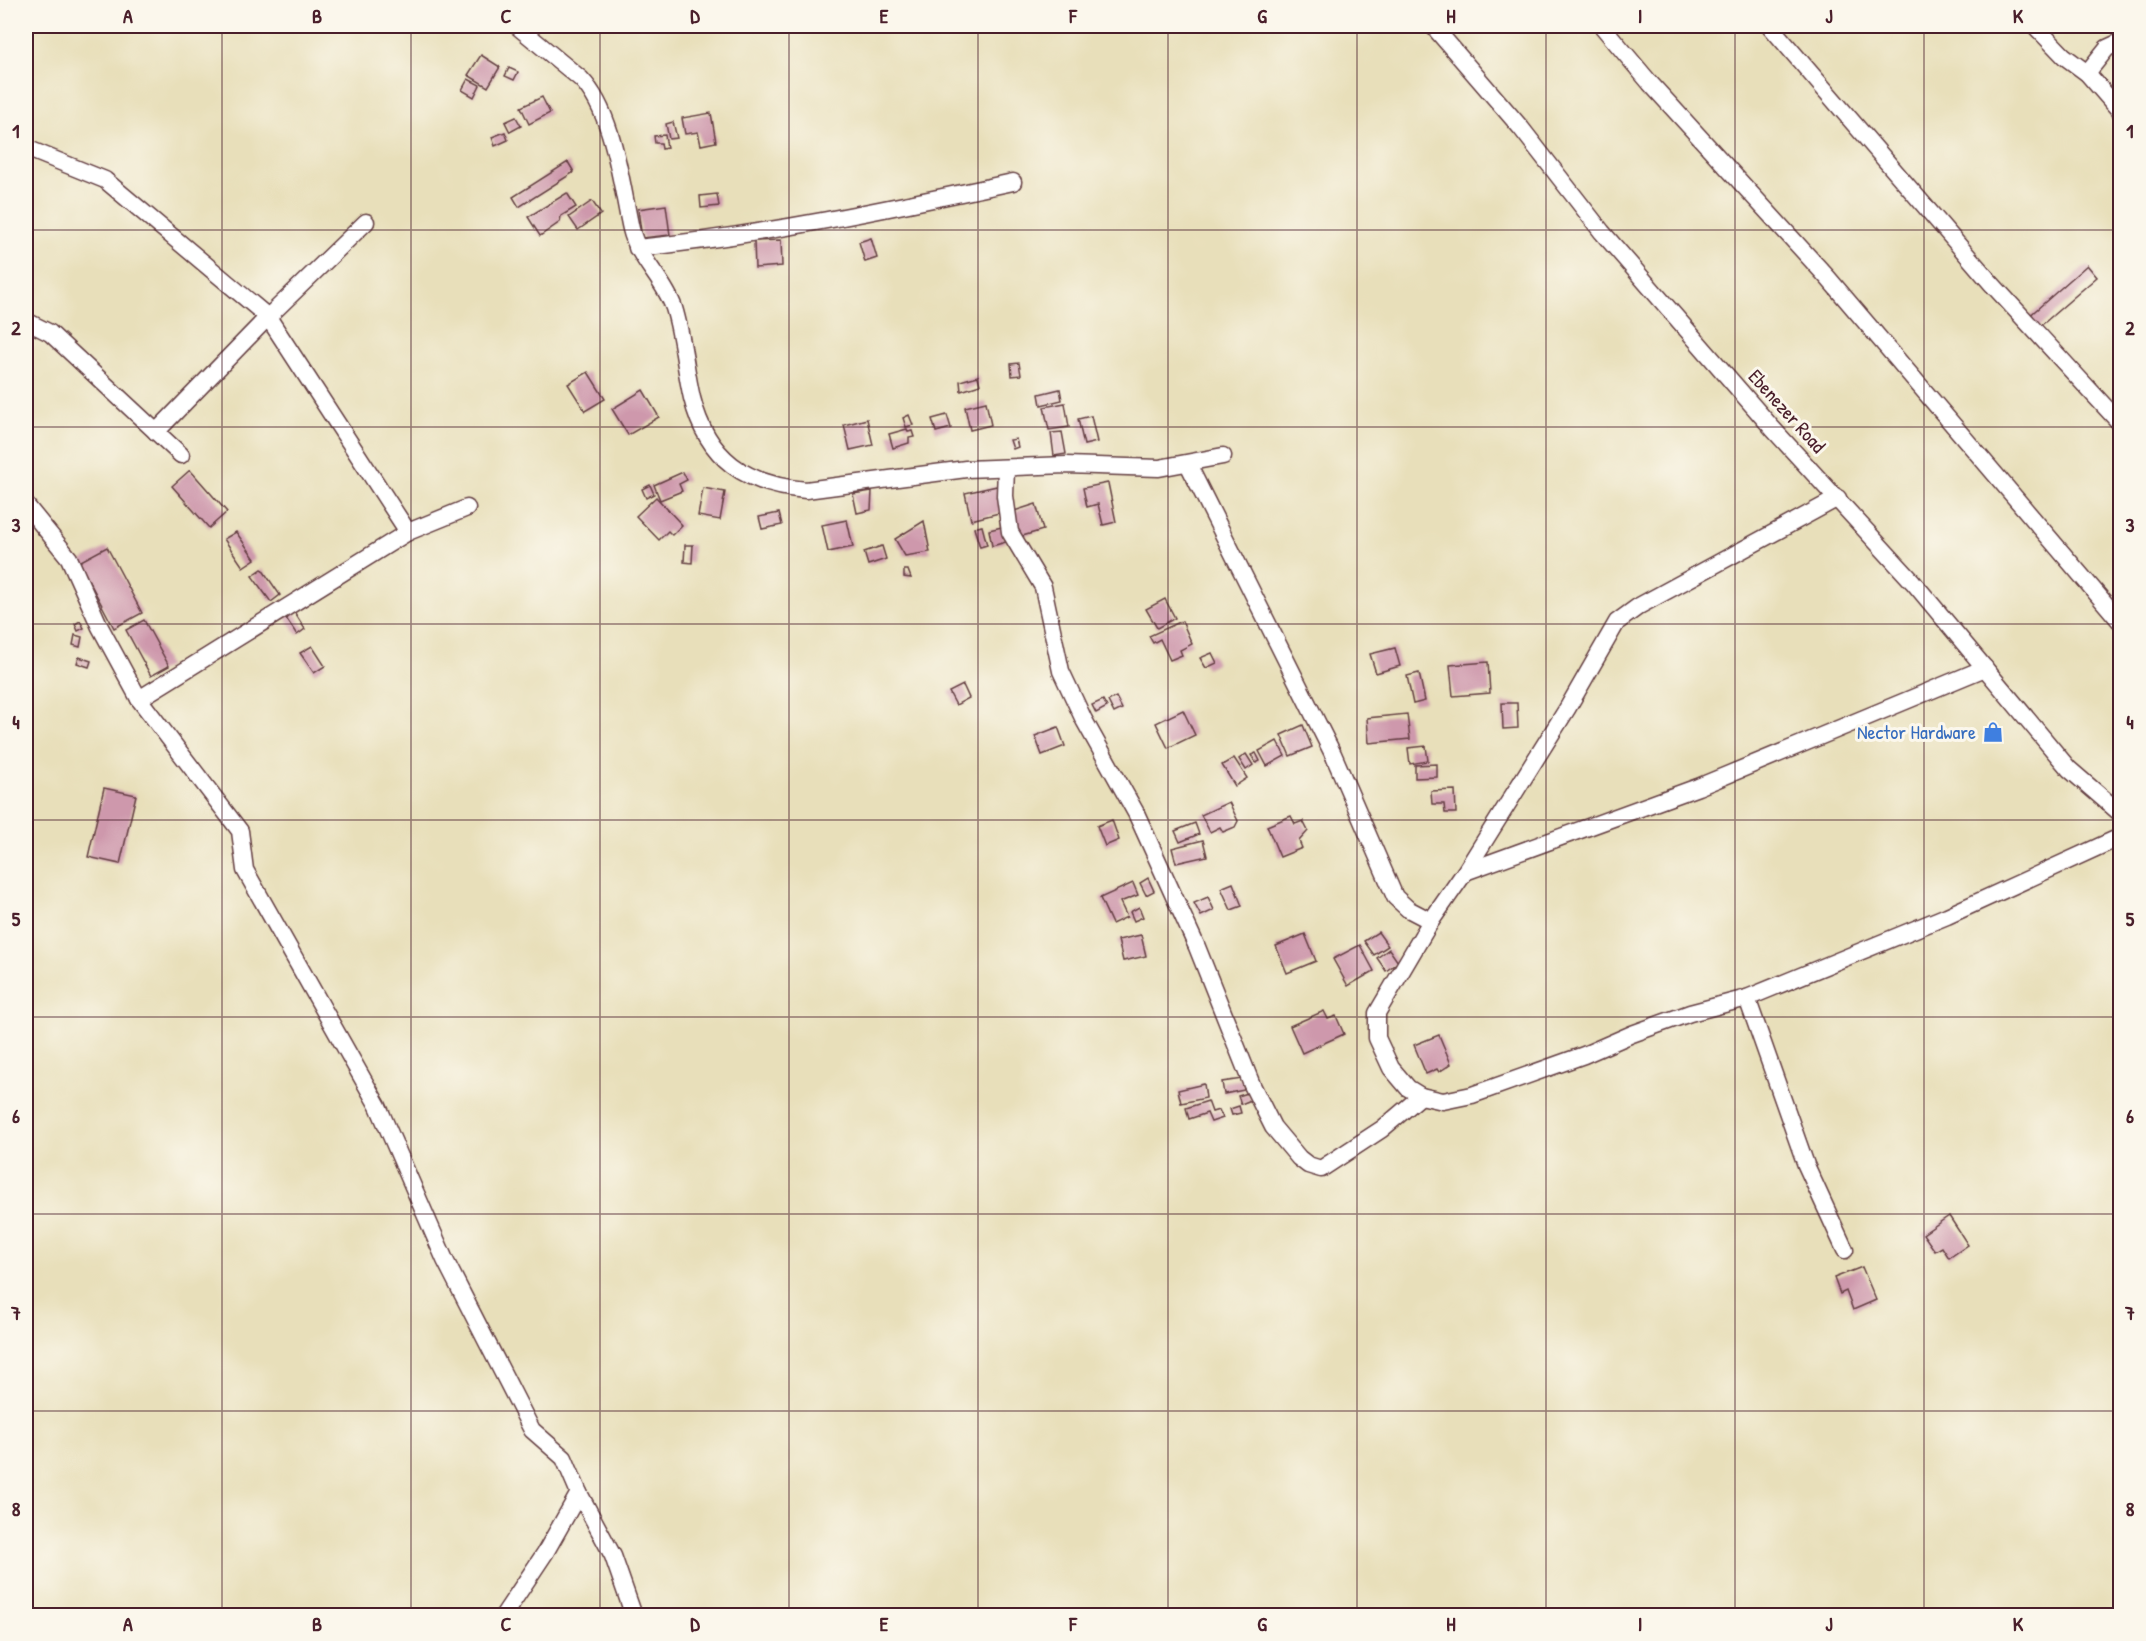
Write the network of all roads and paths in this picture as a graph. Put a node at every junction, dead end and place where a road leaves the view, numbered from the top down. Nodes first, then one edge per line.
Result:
1 (517, 26) edge
2 (1433, 26) edge
3 (1602, 26) edge
4 (1770, 26) edge
5 (2035, 26) edge
6 (2121, 42) edge
7 (2087, 73) junction
8 (2121, 111) edge
9 (26, 148) edge
10 (1013, 182) dead end
11 (366, 222) dead end
12 (637, 248) junction
13 (268, 316) junction
14 (26, 321) edge
15 (2121, 423) edge
16 (156, 432) junction
17 (181, 455) dead end
18 (1224, 456) dead end
19 (1188, 464) junction
20 (1006, 468) junction
21 (1838, 498) junction
22 (26, 505) edge
23 (467, 508) dead end
24 (408, 532) junction
25 (2121, 621) edge
26 (1985, 668) junction
27 (139, 699) junction
28 (2121, 813) edge
29 (2121, 837) edge
30 (1466, 872) junction
31 (1431, 921) junction
32 (1747, 998) junction
33 (1421, 1096) junction
34 (1845, 1250) dead end
35 (579, 1493) junction
36 (503, 1616) edge
37 (634, 1616) edge

1 - 12 street
2 - 21 street, Ebenezer Road
3 - 25 street
4 - 15 street
5 - 7 street
6 - 7 street
7 - 8 street
9 - 13 street
10 - 12 street
11 - 13 street
12 - 20 street
13 - 16 street
13 - 24 street
14 - 16 street
16 - 17 street
18 - 19 street
19 - 20 street
19 - 31 street
20 - 33 street
21 - 26 street, Ebenezer Road
21 - 30 street
22 - 27 street
23 - 24 street
24 - 27 street
26 - 28 street, Ebenezer Road
26 - 30 street
27 - 35 street
29 - 32 street
30 - 31 street
31 - 33 street
32 - 33 street
32 - 34 street
35 - 36 street
35 - 37 street

